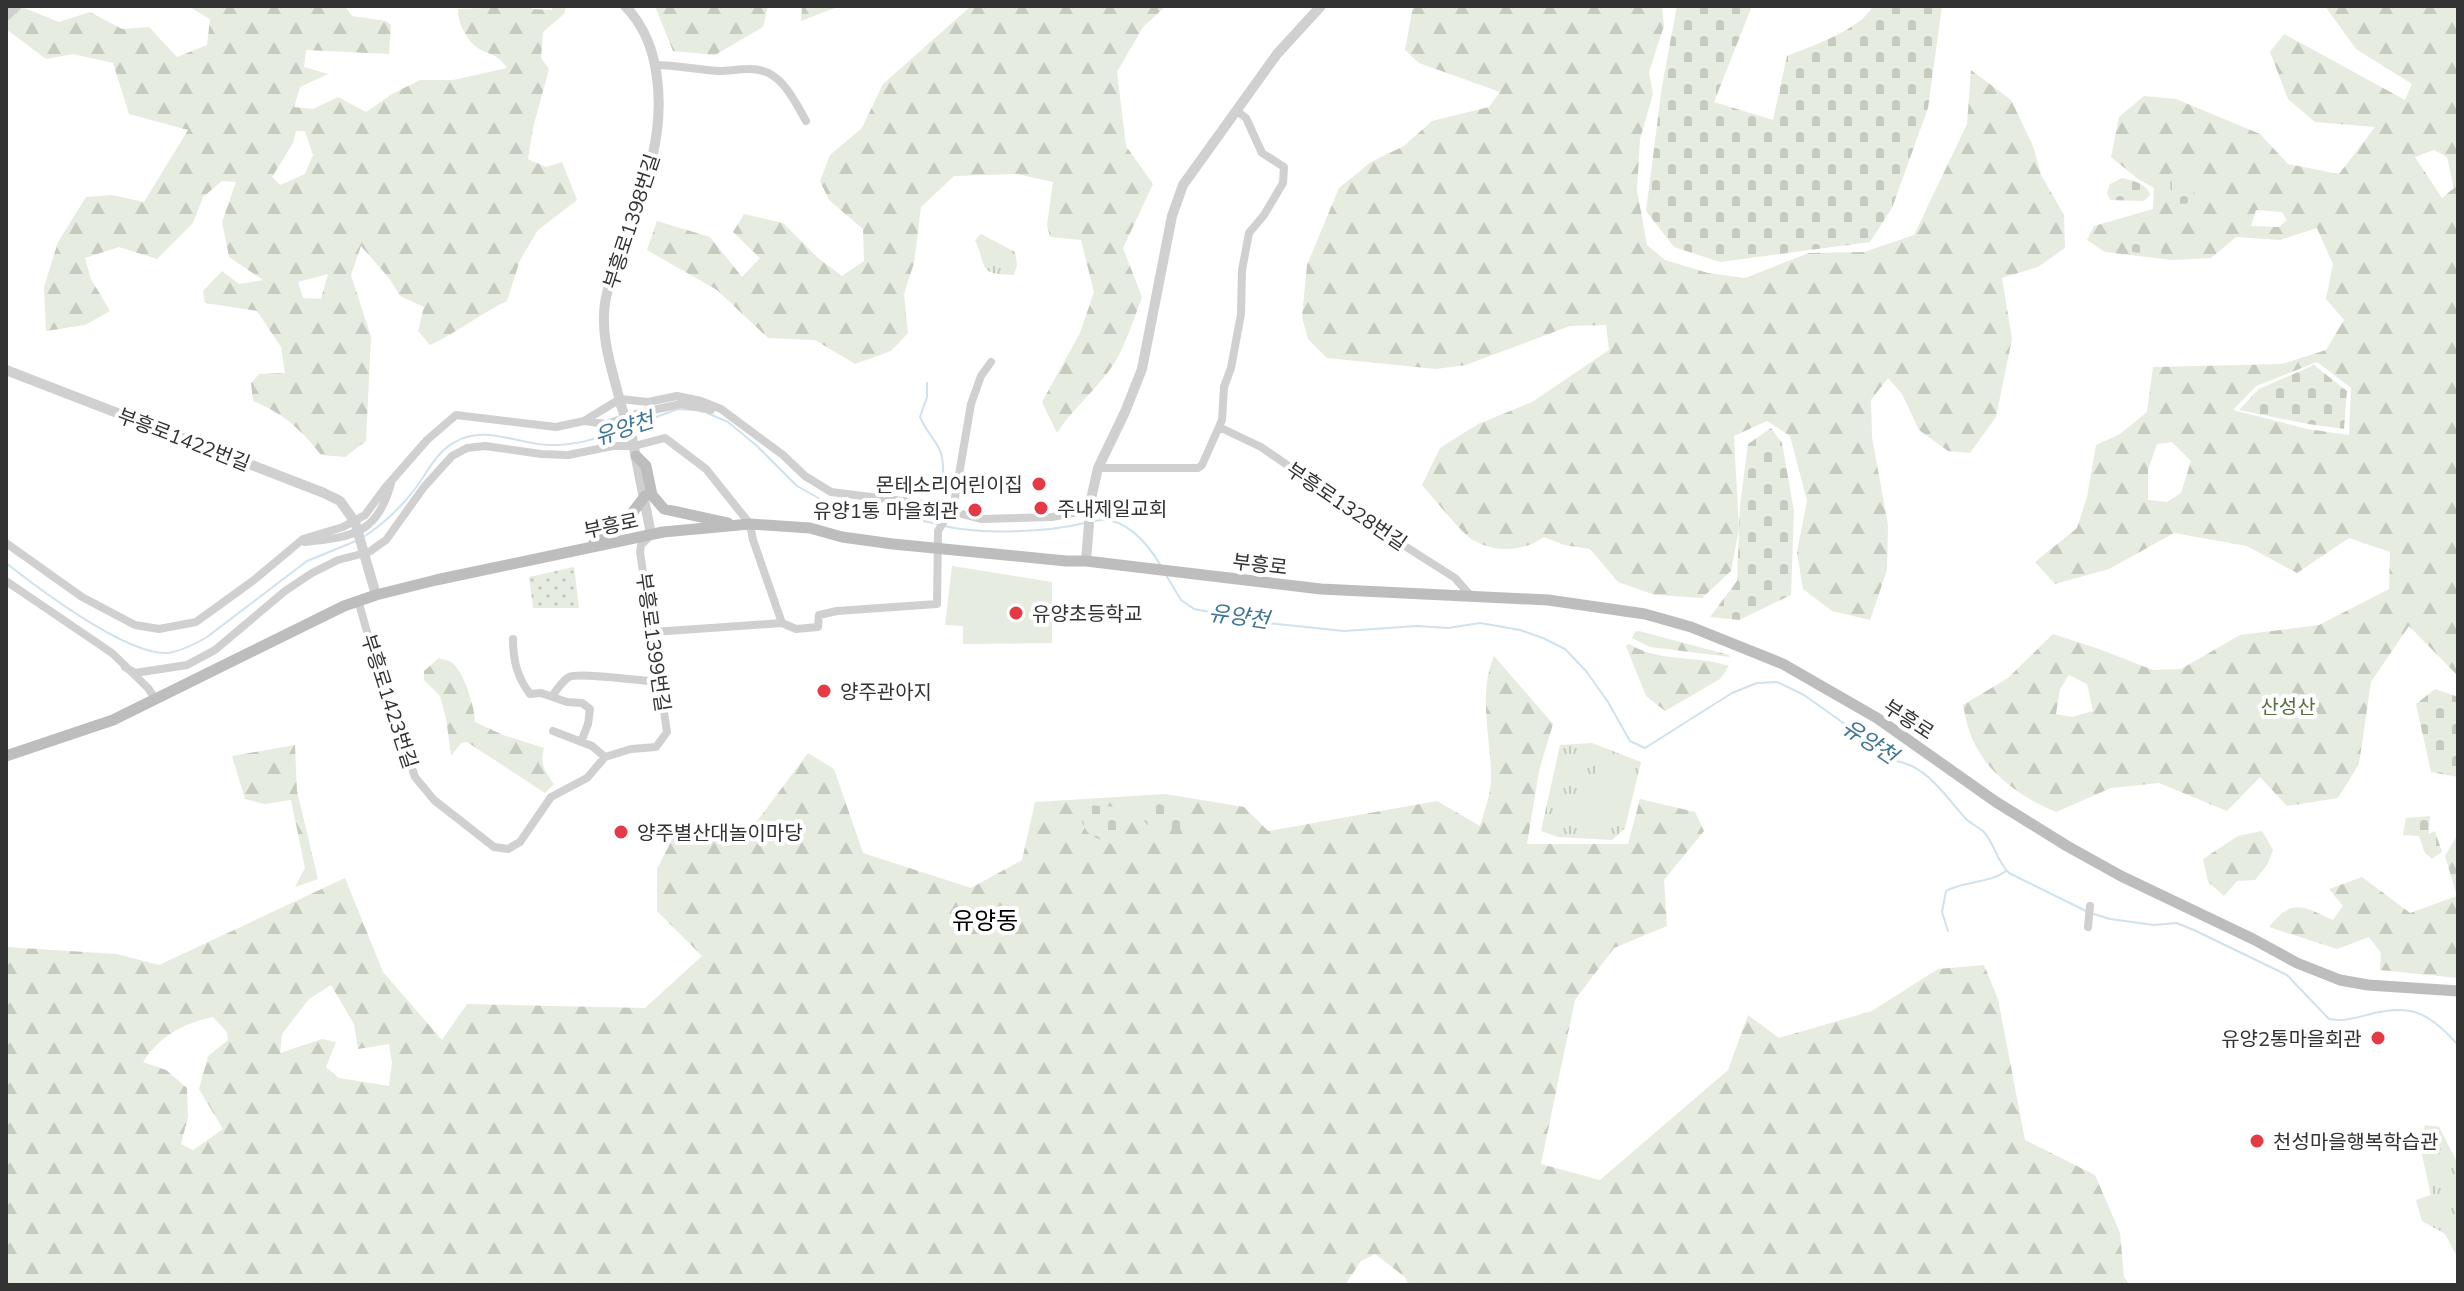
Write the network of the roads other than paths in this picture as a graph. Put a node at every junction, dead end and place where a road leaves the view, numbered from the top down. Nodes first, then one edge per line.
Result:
1 (18, 6) edge
2 (1321, 6) edge
3 (629, 8) edge
4 (6, 17) edge
5 (656, 65) junction
6 (1236, 110) junction
7 (806, 121) dead end
8 (991, 362) dead end
9 (6, 370) edge
10 (621, 402) junction
11 (723, 411) junction
12 (584, 421) junction
13 (1219, 427) junction
14 (634, 447) junction
15 (1098, 468) junction
16 (392, 479) junction
17 (645, 496) junction
18 (1090, 513) junction
19 (949, 514) junction
20 (354, 521) junction
21 (750, 524) junction
22 (737, 525) junction
23 (651, 534) junction
24 (6, 543) edge
25 (298, 543) junction
26 (938, 549) junction
27 (576, 551) junction
28 (363, 552) junction
29 (1086, 561) junction
30 (6, 581) edge
31 (376, 595) junction
32 (1470, 595) junction
33 (358, 600) junction
34 (782, 623) junction
35 (653, 632) junction
36 (513, 639) dead end
37 (125, 667) junction
38 (660, 682) junction
39 (552, 696) junction
40 (156, 700) junction
41 (553, 731) dead end
42 (581, 742) junction
43 (6, 756) edge
44 (605, 757) junction
45 (508, 849) joint
46 (2090, 906) dead end
47 (2088, 927) dead end
48 (2458, 991) edge

1 - 4 street
2 - 6 street
3 - 5 street, 부흥로1398번길
5 - 7 street
5 - 10 street, 부흥로1398번길
6 - 13 street
6 - 15 street
8 - 19 street
9 - 20 street, 부흥로1422번길
10 - 11 street
10 - 12 street
10 - 14 street, 부흥로1398번길, bridge
11 - 12 street
11 - 19 street
12 - 16 street
13 - 15 street
13 - 32 street, 부흥로1328번길
14 - 17 street, 부흥로1398번길
14 - 21 street
14 - 22 main road
14 - 28 street
15 - 18 street
16 - 20 street
16 - 25 street
17 - 23 street, 부흥로1398번길
17 - 27 main road
18 - 19 street
18 - 29 street
19 - 26 street
20 - 25 street
20 - 28 street, bridge
21 - 22 main road, 부흥로
21 - 26 main road, 부흥로
21 - 34 street
22 - 23 main road, 부흥로
23 - 27 main road, 부흥로
23 - 35 street, 부흥로1399번길
24 - 25 street
26 - 29 main road, 부흥로
26 - 34 street
27 - 31 main road, 부흥로
28 - 31 street
28 - 37 street
29 - 32 main road, 부흥로
30 - 37 street
31 - 33 main road, 부흥로
32 - 48 main road, 부흥로
33 - 40 main road, 부흥로
33 - 45 street, 부흥로1423번길
34 - 35 street
35 - 38 street, 부흥로1399번길
36 - 39 street
37 - 40 street
38 - 39 street
38 - 44 street, 부흥로1399번길
39 - 42 street
40 - 43 main road, 부흥로
41 - 42 street
42 - 44 street
44 - 45 street, 부흥로1399번길
46 - 47 street

